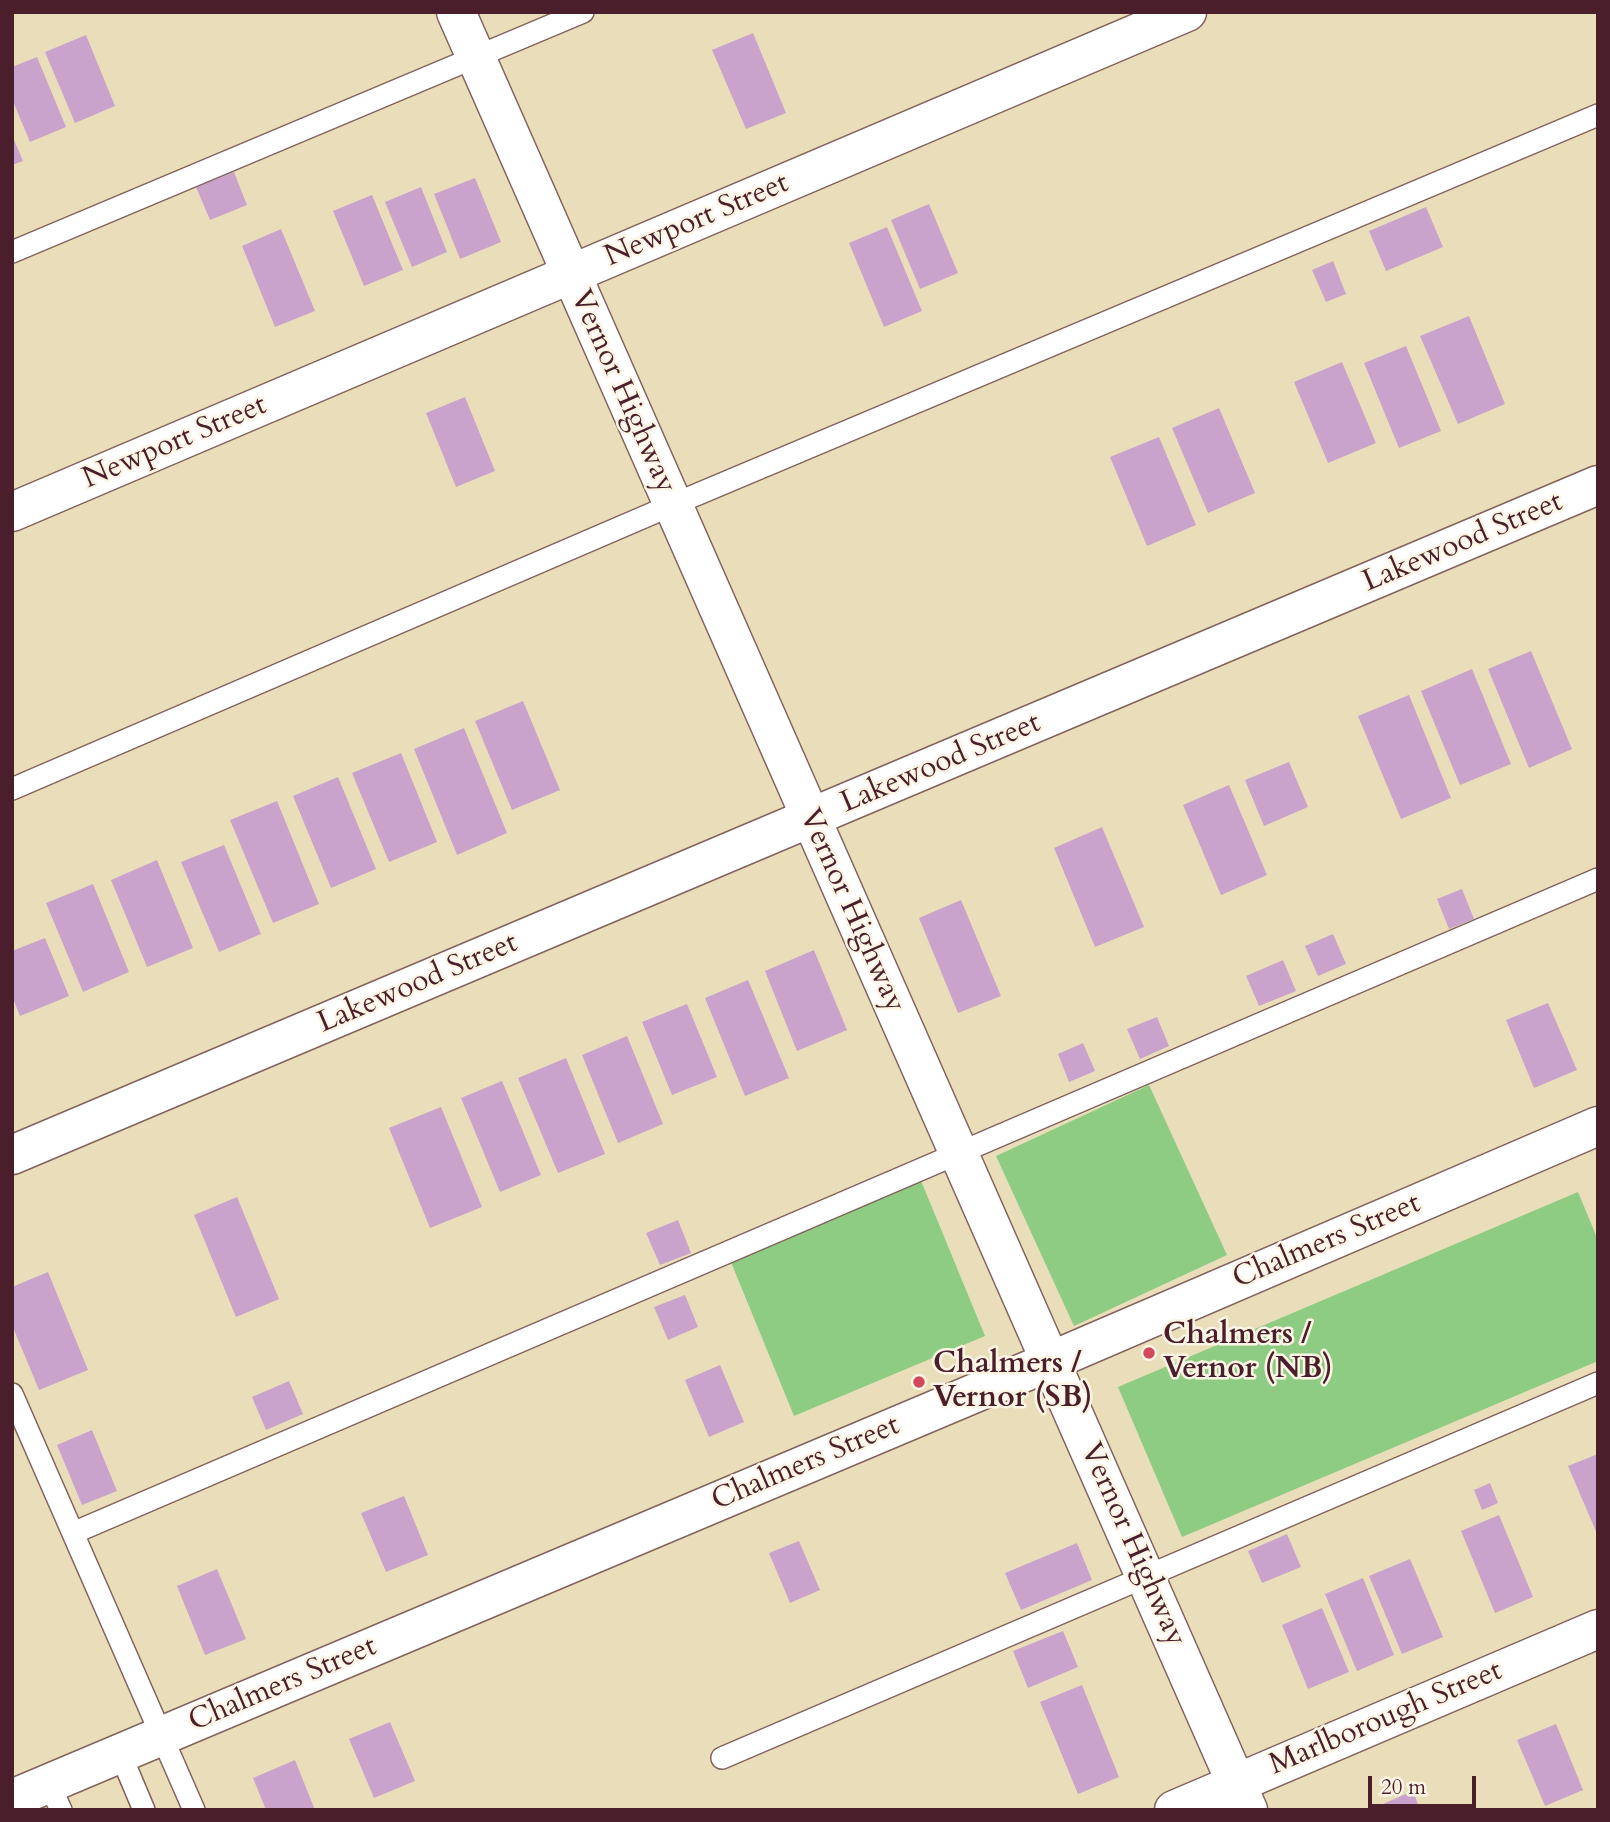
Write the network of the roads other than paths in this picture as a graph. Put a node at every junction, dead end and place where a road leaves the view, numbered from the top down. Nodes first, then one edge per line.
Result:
1 (456, 12) edge
2 (583, 12) edge
3 (1188, 12) edge
4 (476, 58) junction
5 (1598, 115) edge
6 (12, 252) edge
7 (571, 275) junction
8 (1598, 485) edge
9 (672, 505) junction
10 (12, 512) edge
11 (12, 789) edge
12 (811, 820) junction
13 (1598, 879) edge
14 (1598, 1126) edge
15 (958, 1153) junction
16 (12, 1155) edge
17 (1051, 1361) junction
18 (1598, 1382) edge
19 (12, 1394) edge
20 (73, 1533) junction
21 (1145, 1575) junction
22 (1598, 1629) edge
23 (162, 1736) junction
24 (120, 1754) junction
25 (722, 1758) dead end
26 (1242, 1796) edge
27 (55, 1797) edge
28 (12, 1799) edge
29 (144, 1810) edge
30 (194, 1810) edge
31 (1174, 1810) edge

1 - 4 street, Vernor Highway
2 - 4 lane
3 - 7 street, Newport Street
4 - 6 lane
4 - 7 street, Vernor Highway
5 - 9 lane
7 - 9 street, Vernor Highway
7 - 10 street, Newport Street
8 - 12 street, Lakewood Street
9 - 11 lane
9 - 12 street, Vernor Highway
12 - 15 street, Vernor Highway
12 - 16 street, Lakewood Street
13 - 15 lane
14 - 17 street, Chalmers Street
15 - 17 street, Vernor Highway
15 - 20 lane
17 - 21 street, Vernor Highway
17 - 23 street, Chalmers Street
18 - 21 lane
19 - 20 lane
20 - 23 lane
21 - 25 lane
21 - 26 street, Vernor Highway
22 - 26 street, Marlborough Street
23 - 24 street, Chalmers Street
23 - 30 lane
24 - 27 street, Chalmers Street
24 - 29 lane
26 - 31 street, Marlborough Street
27 - 28 street, Chalmers Street

